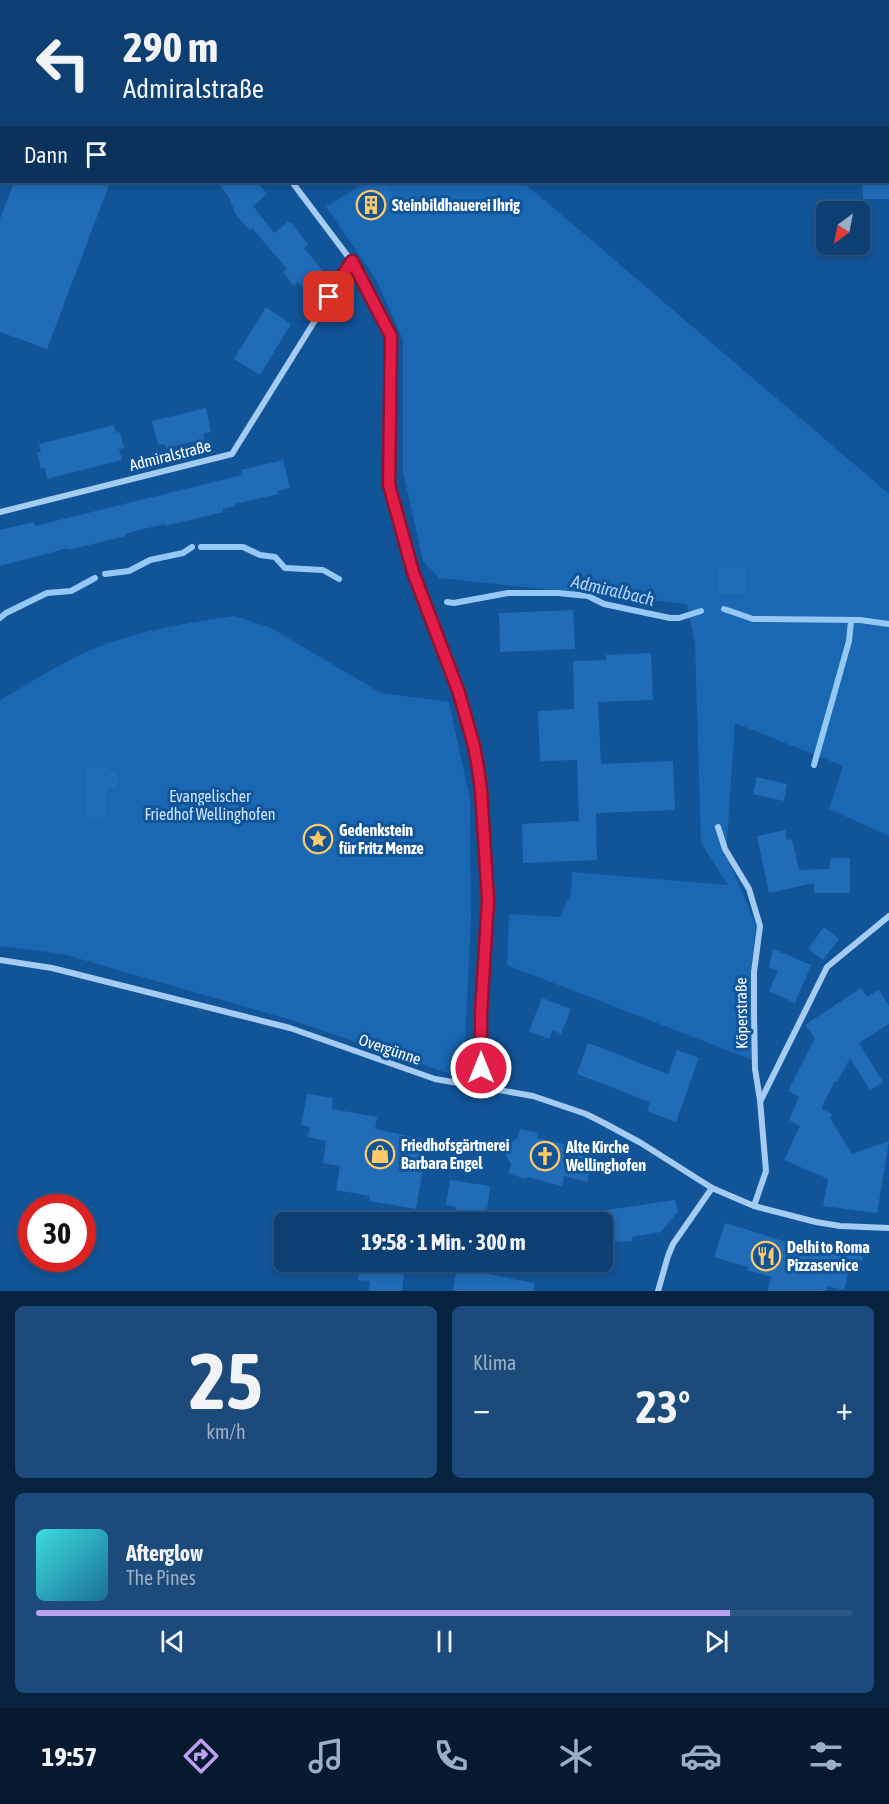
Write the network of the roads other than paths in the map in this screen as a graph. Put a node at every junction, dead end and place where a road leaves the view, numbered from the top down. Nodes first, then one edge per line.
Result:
1 (293, 183) edge
2 (352, 261) junction
3 (0, 512) edge
4 (718, 827) dead end
5 (889, 916) edge
6 (0, 960) edge
7 (481, 1086) junction
8 (760, 1100) junction
9 (712, 1188) junction
10 (754, 1206) junction
11 (889, 1228) edge
12 (658, 1291) edge

1 - 2 street
2 - 3 street, Admiralstraße
2 - 7 street
4 - 8 street, Köperstraße
5 - 8 street
6 - 7 street, Overgünne
7 - 9 street, Overgünne
8 - 10 street, Köperstraße
9 - 10 street, Overgünne
9 - 12 street
10 - 11 street, Overgünne

